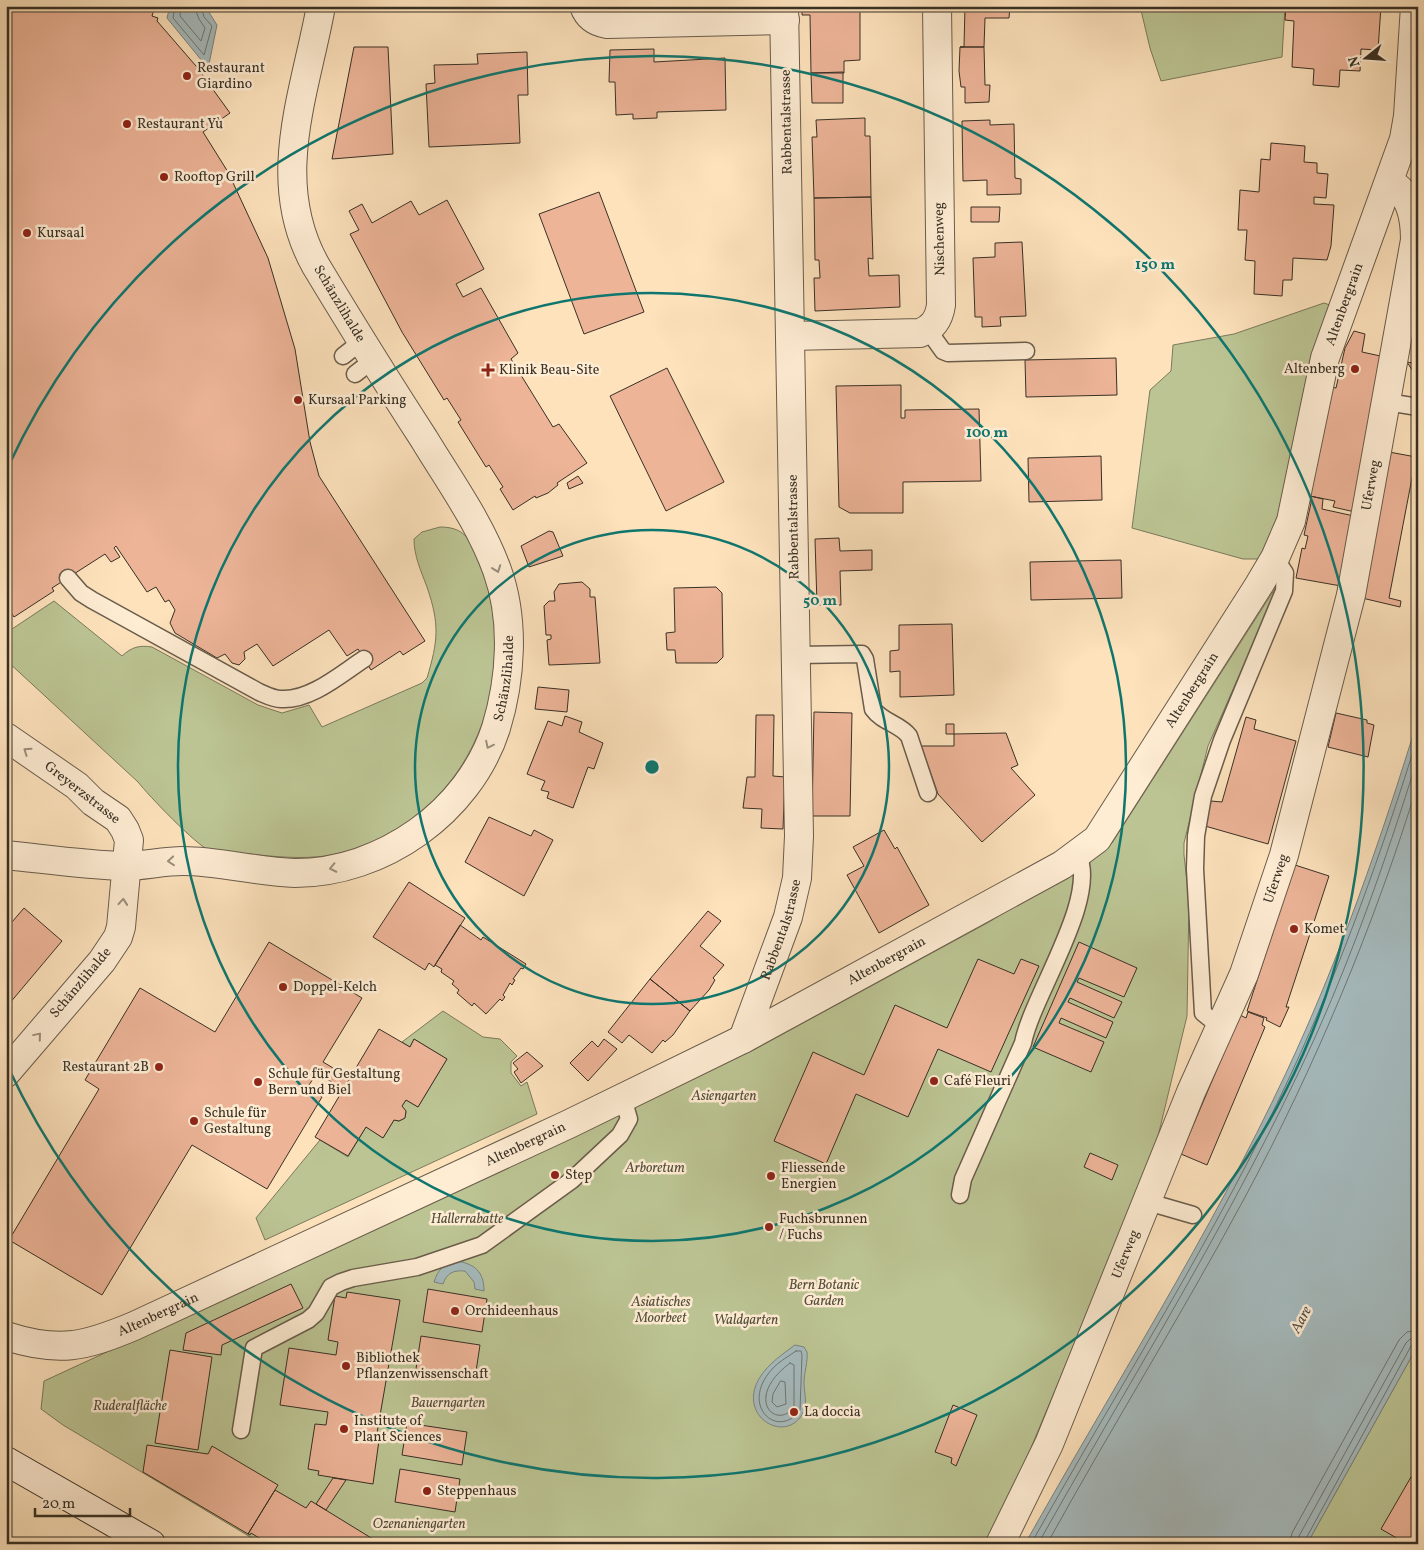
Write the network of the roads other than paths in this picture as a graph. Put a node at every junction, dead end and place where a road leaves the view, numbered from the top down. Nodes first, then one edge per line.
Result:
1 (321, 6) edge
2 (584, 6) edge
3 (937, 6) edge
4 (1415, 6) edge
5 (785, 13) edge
6 (1390, 183) junction
7 (1415, 213) edge
8 (928, 330) junction
9 (792, 336) junction
10 (1026, 351) dead end
11 (1387, 402) junction
12 (1418, 407) edge
13 (1275, 558) junction
14 (68, 578) dead end
15 (797, 655) junction
16 (364, 658) dead end
17 (6, 736) edge
18 (928, 793) dead end
19 (6, 855) edge
20 (1078, 855) junction
21 (126, 866) junction
22 (1219, 1026) junction
23 (743, 1039) junction
24 (6, 1073) edge
25 (623, 1098) junction
26 (960, 1194) dead end
27 (1148, 1202) junction
28 (1193, 1215) dead end
29 (6, 1336) edge
30 (241, 1430) dead end
31 (6, 1462) edge
32 (105, 1518) junction
33 (126, 1544) edge
34 (151, 1544) edge
35 (1000, 1544) edge

1 -> 21 street, Schänzlihalde
2 - 5 street
3 - 8 street, Nischenweg
4 - 6 street, Altenbergrain
5 - 9 street, Rabbentalstrasse
6 - 7 street, Uferweg
6 - 13 street, Altenbergrain
7 - 11 street, Uferweg
8 - 9 street
8 - 10 lane
9 - 15 street, Rabbentalstrasse
11 - 12 lane
11 - 22 street, Uferweg
13 - 20 street, Altenbergrain
13 - 22 lane
14 - 16 lane
15 - 18 lane
15 - 23 street, Rabbentalstrasse
21 -> 17 street, Greyerzstrasse
19 - 21 street
20 - 23 street, Altenbergrain
20 - 26 lane
24 -> 21 street, Schänzlihalde
22 - 27 street, Uferweg
23 - 25 street, Altenbergrain
25 - 29 street, Altenbergrain
25 - 30 lane
27 - 28 lane
27 - 35 street, Uferweg
31 - 32 street
32 - 33 lane
32 - 34 street

